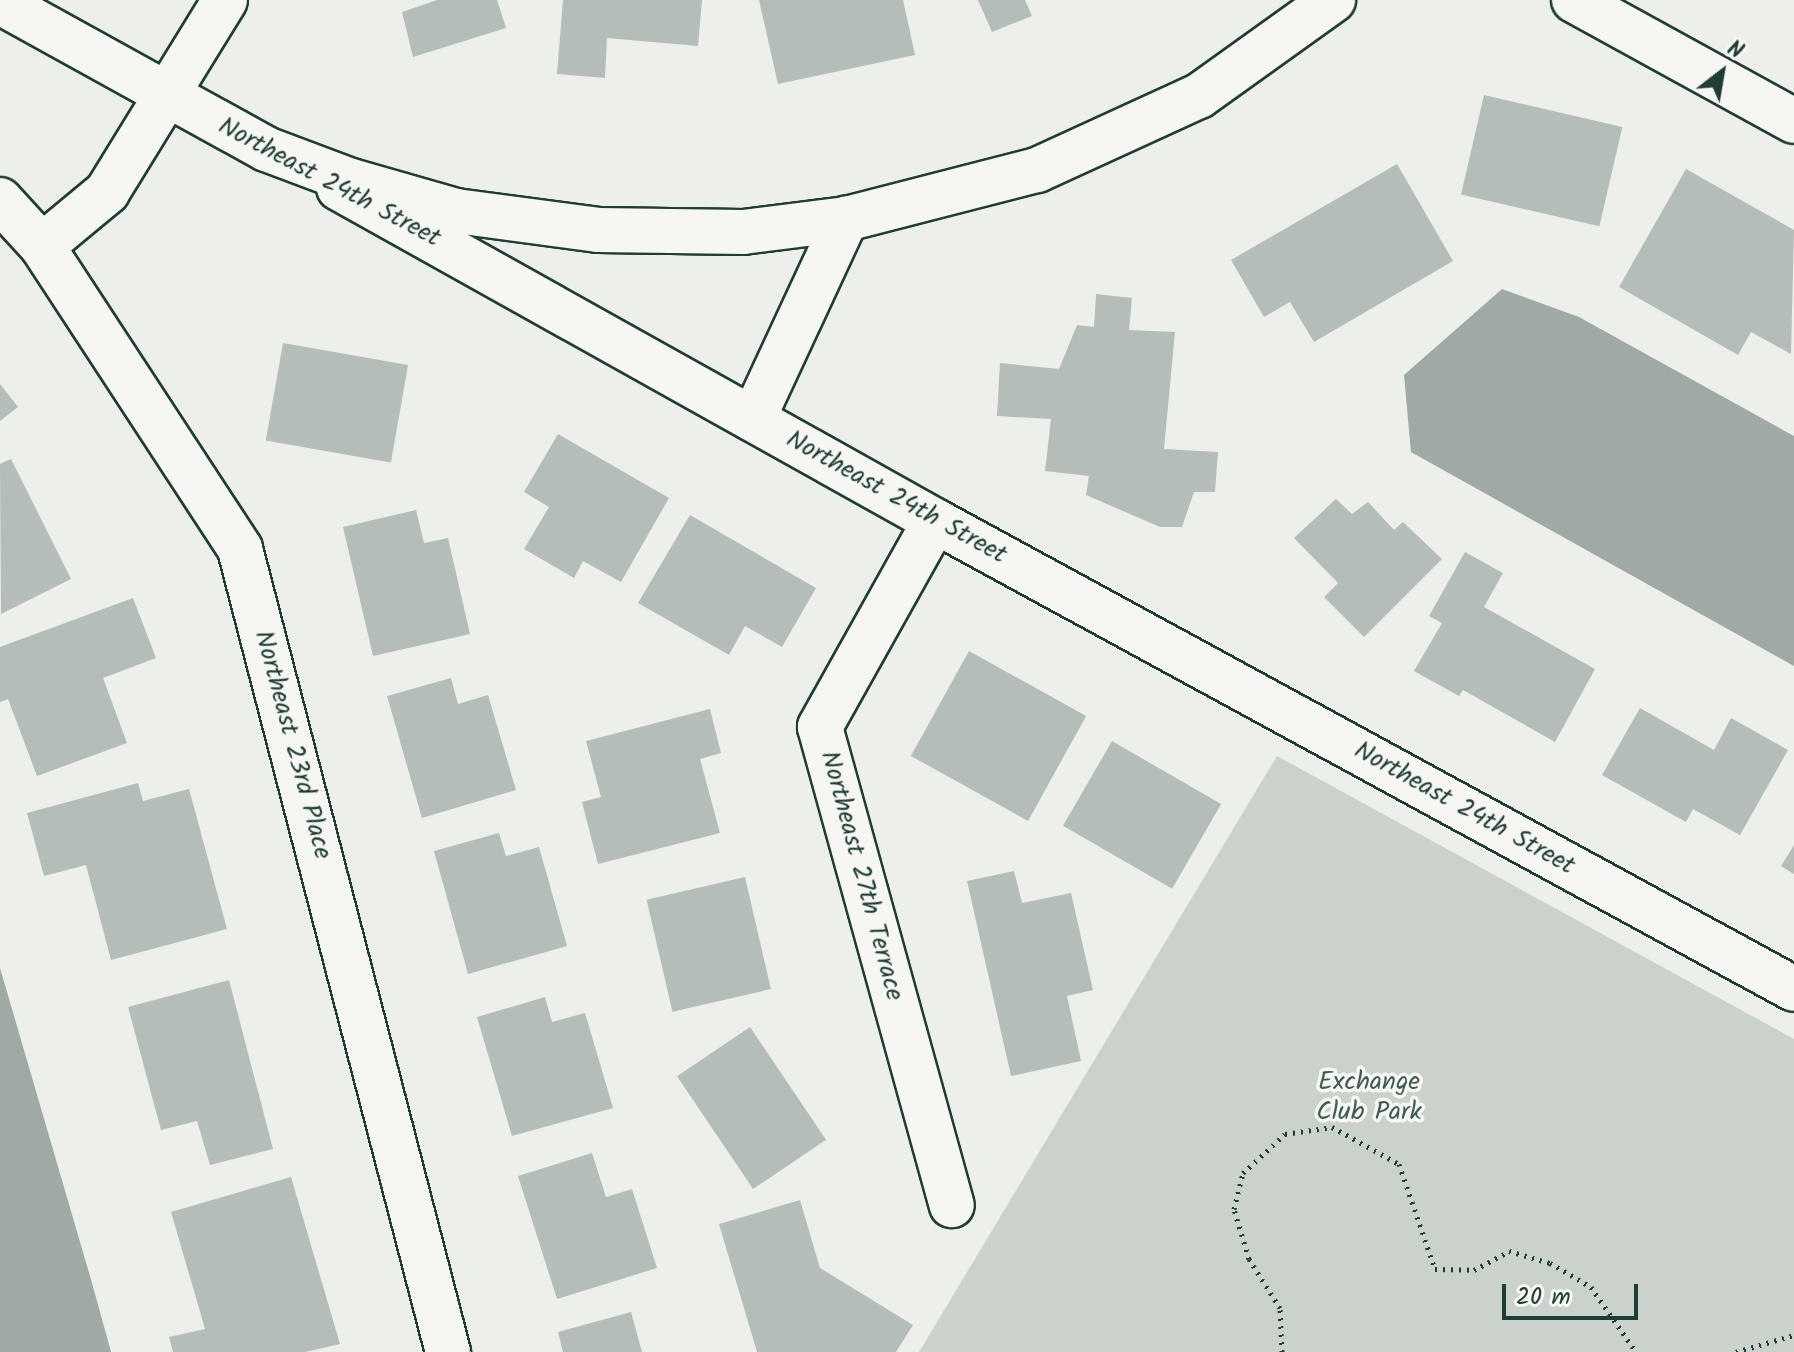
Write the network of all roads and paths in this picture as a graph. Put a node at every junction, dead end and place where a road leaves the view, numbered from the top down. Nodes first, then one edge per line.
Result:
1 (225, 0) edge
2 (1333, 0) edge
3 (1574, 0) edge
4 (0, 2) edge
5 (169, 97) junction
6 (1794, 121) edge
7 (266, 149) junction
8 (0, 200) edge
9 (846, 219) junction
10 (42, 246) junction
11 (753, 419) junction
12 (935, 521) junction
13 (1794, 989) edge
14 (952, 1205) dead end
15 (1794, 1335) edge
16 (448, 1352) edge
17 (1282, 1352) edge
18 (1636, 1352) edge
19 (1736, 1352) edge

1 - 5 street
2 - 9 street
3 - 6 street
4 - 5 street, Northeast 24th Street
5 - 7 street, Northeast 24th Street
5 - 10 street
7 - 9 street
7 - 11 street, Northeast 24th Street
8 - 10 street, Northeast 23rd Place
9 - 11 street
10 - 16 street, Northeast 23rd Place
11 - 12 street, Northeast 24th Street
12 - 13 street, Northeast 24th Street
12 - 14 street, Northeast 27th Terrace
15 - 19 path
17 - 18 path

